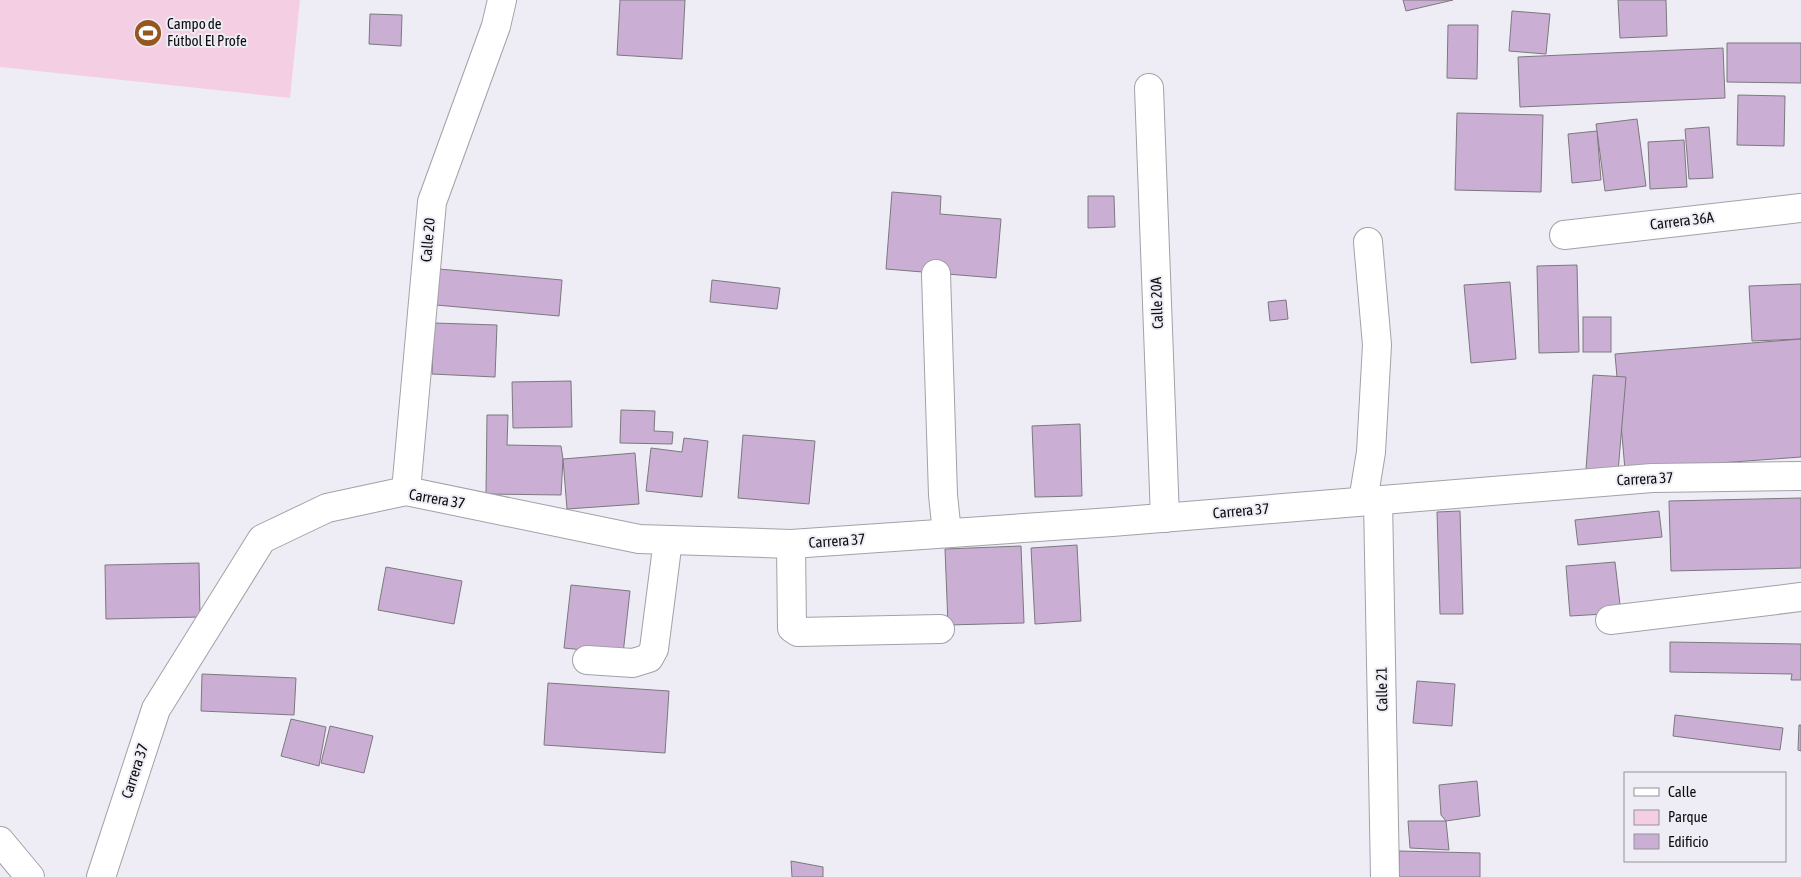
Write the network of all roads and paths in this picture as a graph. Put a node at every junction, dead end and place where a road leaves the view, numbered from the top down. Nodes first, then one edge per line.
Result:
1 (502, 0) edge
2 (1149, 88) dead end
3 (1801, 208) edge
4 (1564, 235) dead end
5 (1368, 242) dead end
6 (936, 274) dead end
7 (1801, 476) edge
8 (406, 491) junction
9 (1370, 501) junction
10 (1165, 518) junction
11 (947, 533) junction
12 (668, 540) junction
13 (791, 544) junction
14 (1801, 598) edge
15 (1610, 620) dead end
16 (940, 629) dead end
17 (587, 660) dead end
18 (0, 841) edge
19 (30, 877) edge
20 (101, 877) edge
21 (1386, 877) edge

1 - 8 street, Calle 20
2 - 10 street, Calle 20A
3 - 4 street, Carrera 36A
5 - 9 street, Calle 21
6 - 11 street
7 - 9 street, Carrera 37
8 - 12 street, Carrera 37
8 - 20 street, Carrera 37
9 - 10 street, Carrera 37
9 - 21 street, Calle 21
10 - 11 street, Carrera 37
11 - 13 street, Carrera 37
12 - 13 street, Carrera 37
12 - 17 street
13 - 16 street
14 - 15 street
18 - 19 street

